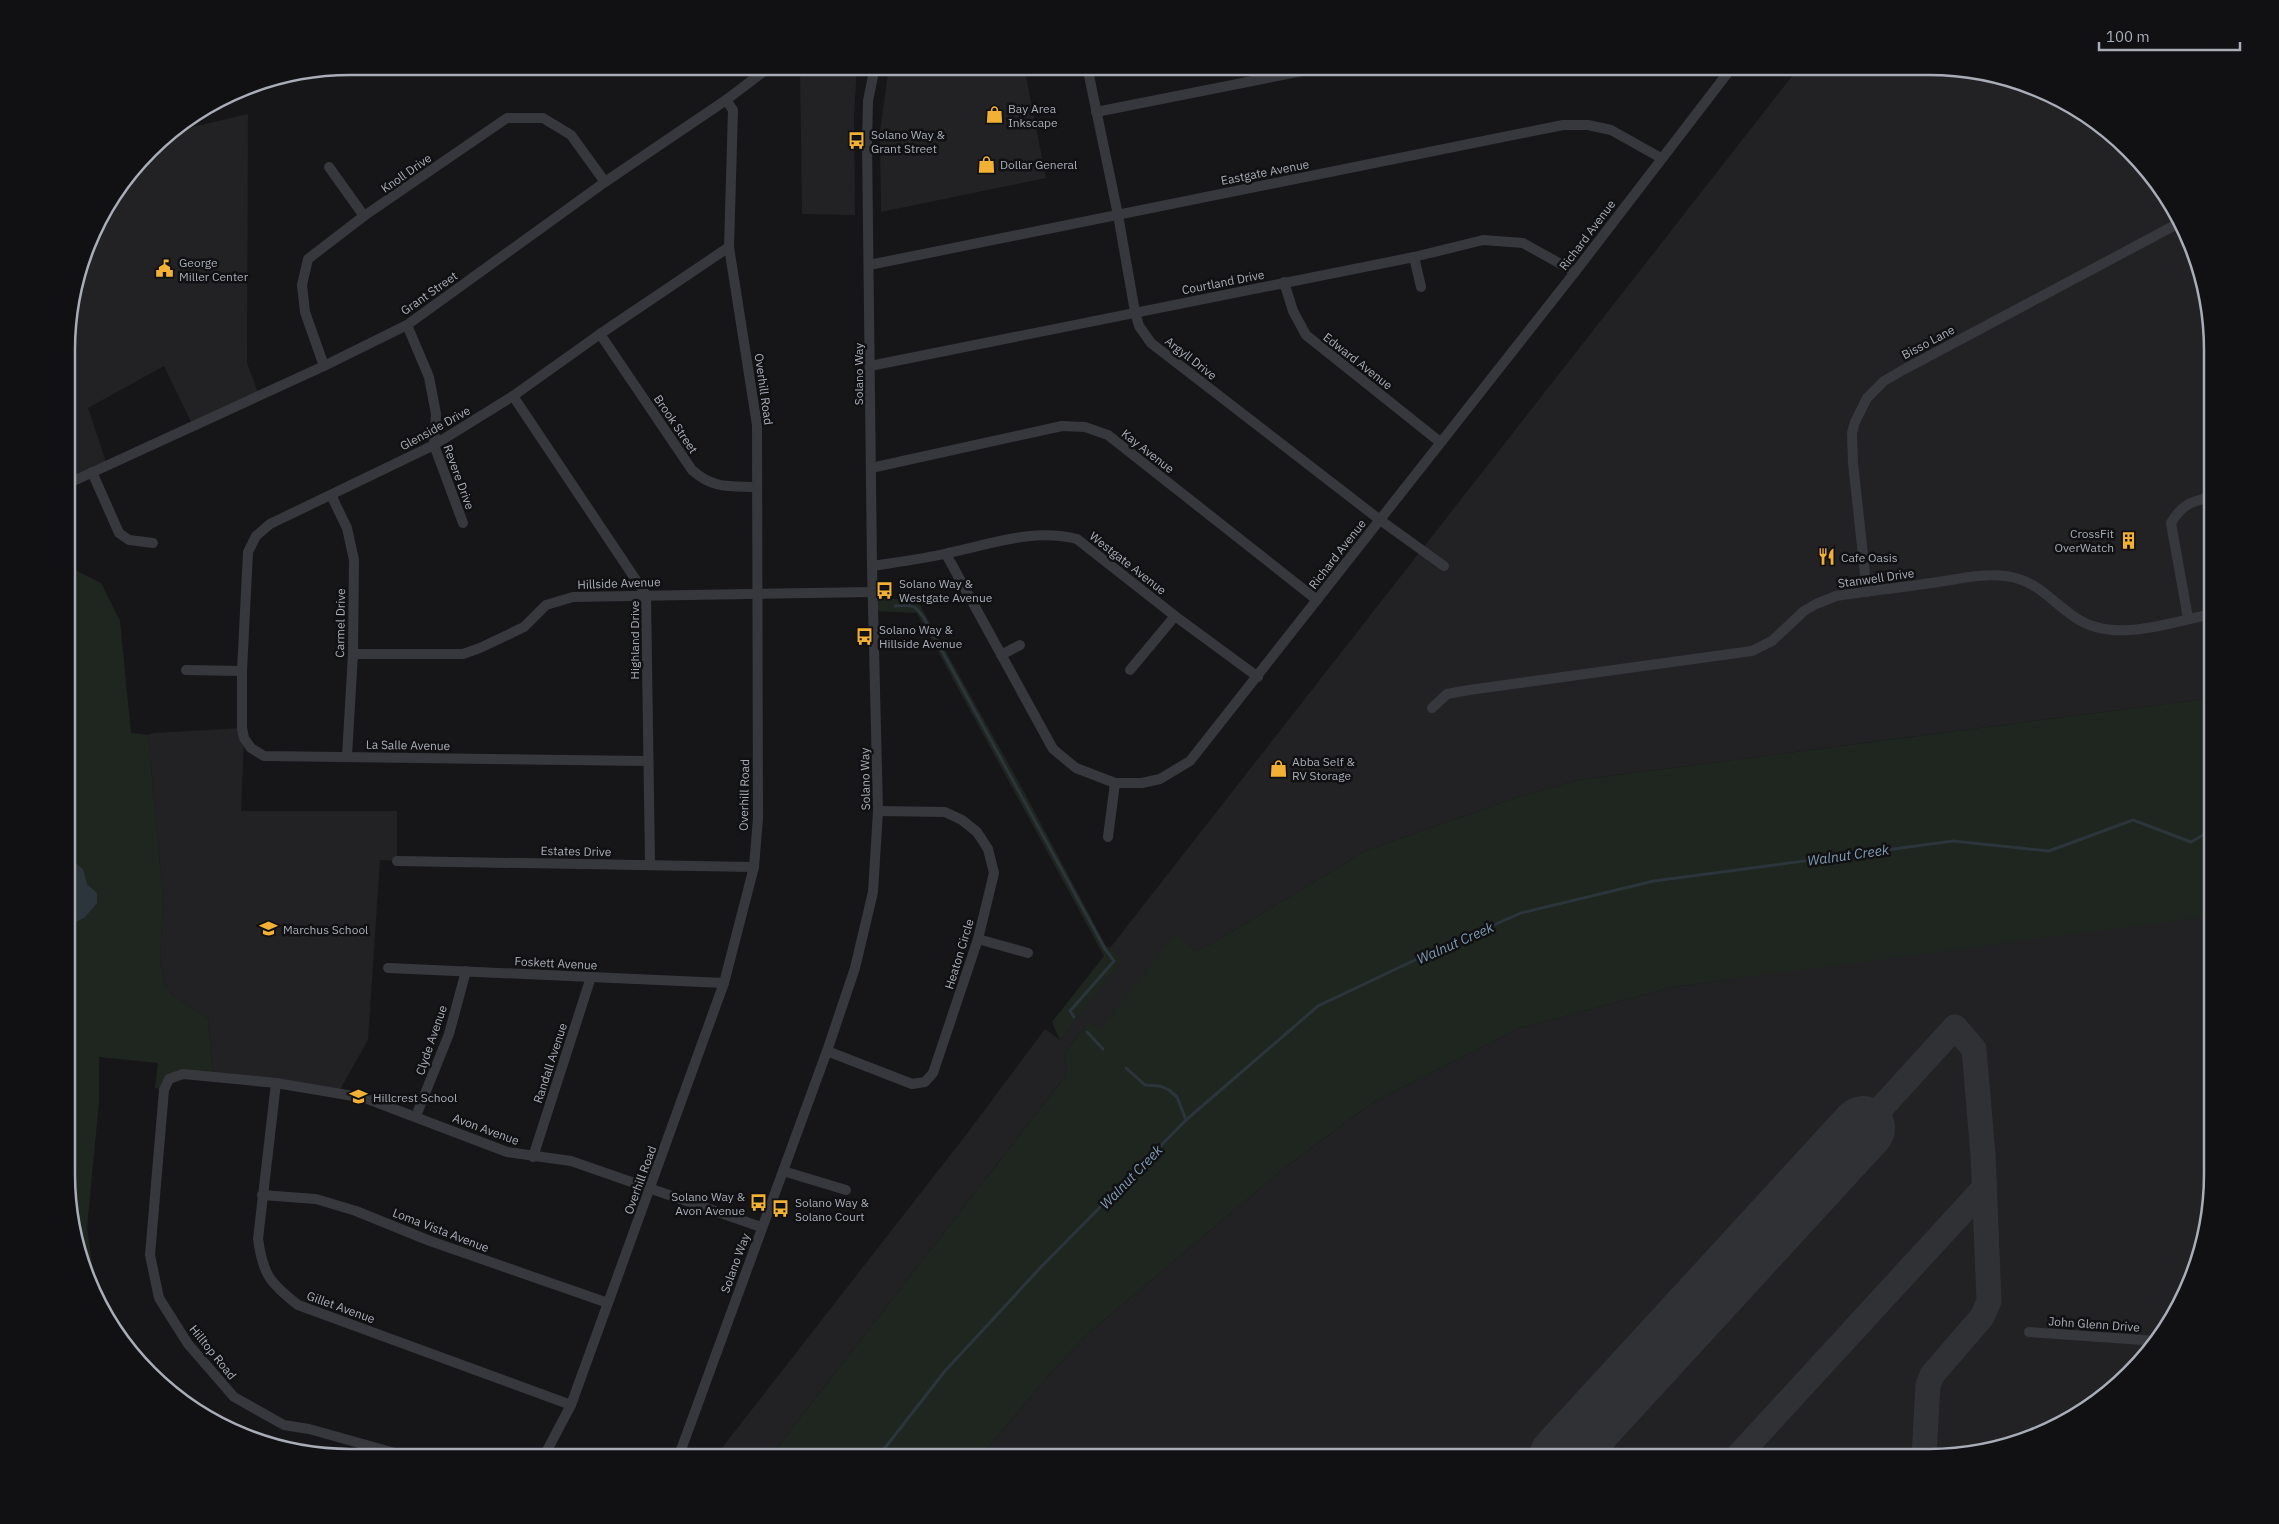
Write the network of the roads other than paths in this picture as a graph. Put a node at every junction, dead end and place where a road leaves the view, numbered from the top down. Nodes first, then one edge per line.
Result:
1 (759, 75) edge
2 (873, 75) edge
3 (1089, 75) edge
4 (1283, 75) edge
5 (1726, 75) edge
6 (726, 100) junction
7 (1096, 112) junction
8 (1661, 158) junction
9 (329, 167) dead end
10 (605, 182) junction
11 (1118, 215) junction
12 (364, 216) junction
13 (2174, 225) edge
14 (730, 246) junction
15 (1414, 257) junction
16 (869, 265) junction
17 (1575, 272) junction
18 (1284, 282) junction
19 (1421, 287) dead end
20 (1135, 312) junction
21 (407, 325) junction
22 (600, 334) junction
23 (324, 366) junction
24 (870, 366) junction
25 (513, 396) junction
26 (1440, 442) junction
27 (434, 446) junction
28 (871, 468) junction
29 (92, 472) junction
30 (75, 481) edge
31 (757, 487) junction
32 (331, 495) junction
33 (2204, 499) edge
34 (1380, 520) junction
35 (463, 523) dead end
36 (153, 543) dead end
37 (946, 554) junction
38 (872, 566) junction
39 (1444, 566) dead end
40 (758, 592) junction
41 (873, 592) junction
42 (1867, 592) junction
43 (646, 595) junction
44 (1317, 600) junction
45 (2204, 615) edge
46 (1174, 616) junction
47 (2188, 618) junction
48 (1020, 645) dead end
49 (353, 654) junction
50 (1001, 655) junction
51 (186, 670) dead end
52 (1130, 670) dead end
53 (242, 671) junction
54 (1258, 677) junction
55 (1432, 708) dead end
56 (347, 756) junction
57 (647, 761) junction
58 (1115, 783) junction
59 (878, 811) junction
60 (1108, 837) dead end
61 (397, 861) dead end
62 (650, 864) junction
63 (754, 868) junction
64 (978, 939) junction
65 (1028, 953) dead end
66 (388, 968) dead end
67 (466, 972) junction
68 (591, 977) junction
69 (724, 983) junction
70 (827, 1051) junction
71 (169, 1079) joint
72 (276, 1083) junction
73 (416, 1116) junction
74 (533, 1157) junction
75 (783, 1171) junction
76 (650, 1188) junction
77 (846, 1190) dead end
78 (262, 1195) junction
79 (761, 1227) junction
80 (608, 1303) junction
81 (2029, 1332) dead end
82 (2148, 1340) edge
83 (571, 1405) junction
84 (381, 1449) edge
85 (547, 1449) edge
86 (681, 1449) edge

1 - 6 street, Grant Street
2 - 16 street, Solano Way
3 - 7 street, Argyll Drive
4 - 7 street
5 - 8 street, Richard Avenue
6 - 10 street, Grant Street
6 - 14 street, Overhill Road
7 - 11 street, Argyll Drive
8 - 11 street, Eastgate Avenue
8 - 17 street, Richard Avenue
9 - 12 street
10 - 12 street, Knoll Drive
10 - 21 street, Grant Street
11 - 16 street, Eastgate Avenue
11 - 20 street, Argyll Drive
12 - 23 street, Knoll Drive
13 - 42 street, Bisso Lane
14 - 22 street, Glenside Drive
14 - 31 street, Overhill Road
15 - 17 street, Courtland Drive
15 - 18 street, Courtland Drive
15 - 19 street
16 - 24 street, Solano Way
17 - 26 street, Richard Avenue
18 - 20 street, Courtland Drive
18 - 26 street, Edward Avenue
20 - 24 street, Courtland Drive
20 - 34 street, Argyll Drive
21 - 23 street, Grant Street
21 - 27 street, Revere Drive
22 - 25 street, Glenside Drive
22 - 31 street, Brook Street
23 - 29 street, Grant Street
24 - 28 street, Solano Way
25 - 27 street, Glenside Drive
25 - 43 street, Highland Drive
26 - 34 street, Richard Avenue
27 - 32 street, Glenside Drive
27 - 35 street, Revere Drive
28 - 38 street, Solano Way
28 - 44 street, Kay Avenue
29 - 30 street, Grant Street
29 - 36 street
31 - 40 street, Overhill Road
32 - 49 street, Carmel Drive
32 - 53 street, Glenside Drive
33 - 47 street
34 - 39 street, Argyll Drive
34 - 44 street, Richard Avenue
37 - 38 street, Westgate Avenue
37 - 46 street, Westgate Avenue
37 - 50 street, Richard Avenue
38 - 41 street, Solano Way
40 - 41 street, Hillside Avenue
40 - 43 street, Hillside Avenue
40 - 63 street, Overhill Road
41 - 59 street, Solano Way
42 - 47 street, Stanwell Drive
42 - 55 street, Stanwell Drive
43 - 49 street, Hillside Avenue
43 - 57 street, Highland Drive
44 - 54 street, Richard Avenue
45 - 47 street, Stanwell Drive
46 - 52 street
46 - 54 street, Westgate Avenue
48 - 50 street
49 - 56 street, Carmel Drive
50 - 58 street, Richard Avenue
51 - 53 street
53 - 56 street, La Salle Avenue
54 - 58 street, Richard Avenue
56 - 57 street, La Salle Avenue
57 - 62 street, Highland Drive
58 - 60 street
59 - 64 street, Heaton Circle
59 - 70 street, Solano Way
61 - 62 street, Estates Drive
62 - 63 street, Estates Drive
63 - 69 street, Overhill Road
64 - 65 street
64 - 70 street, Heaton Circle
66 - 67 street, Foskett Avenue
67 - 68 street, Foskett Avenue
67 - 73 street, Clyde Avenue
68 - 69 street, Foskett Avenue
68 - 74 street, Randall Avenue
69 - 76 street, Overhill Road
70 - 75 street, Solano Way
71 - 72 street, Avon Avenue
71 - 84 street, Hilltop Road
72 - 73 street, Avon Avenue
72 - 78 street, Gillet Avenue
73 - 74 street, Avon Avenue
74 - 76 street, Avon Avenue
75 - 77 street
75 - 79 street, Solano Way
76 - 79 street, Avon Avenue
76 - 80 street, Overhill Road
78 - 80 street, Loma Vista Avenue
78 - 83 street, Gillet Avenue
79 - 86 street, Solano Way
80 - 83 street, Overhill Road
81 - 82 street, John Glenn Drive
83 - 85 street, Overhill Road

